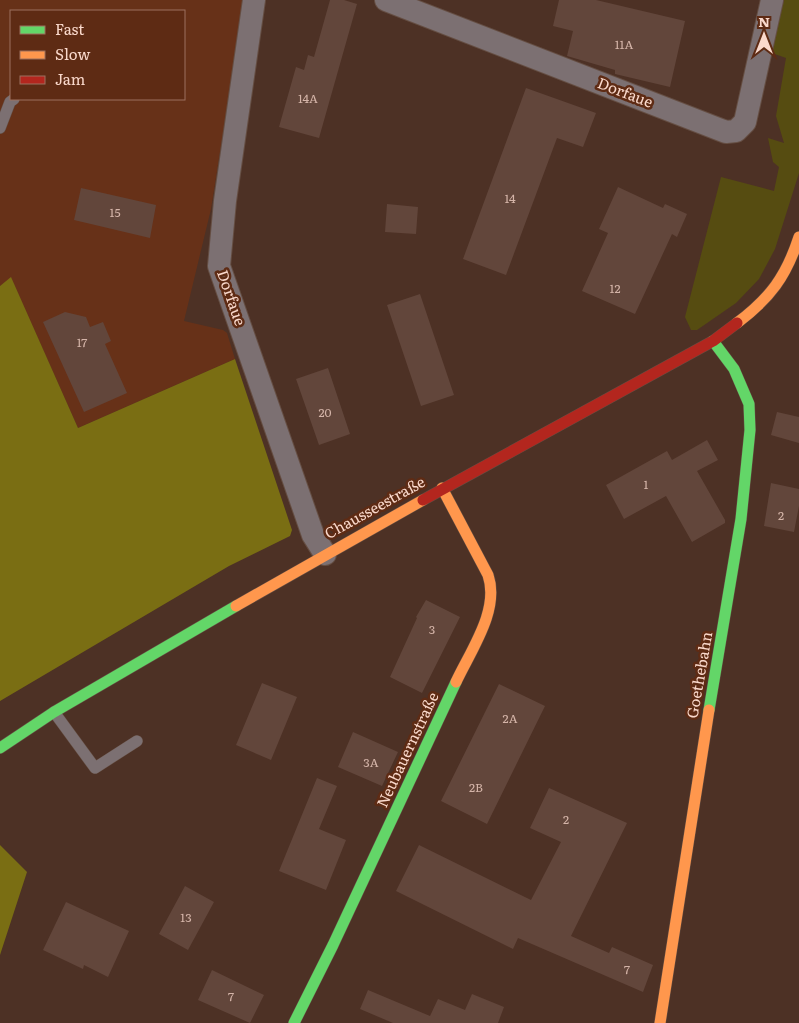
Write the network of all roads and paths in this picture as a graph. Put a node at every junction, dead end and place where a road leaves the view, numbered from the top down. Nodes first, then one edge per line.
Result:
1 (254, 0) edge
2 (386, 0) edge
3 (772, 0) edge
4 (13, 100) edge
5 (0, 128) edge
6 (799, 237) edge
7 (713, 340) junction
8 (442, 488) junction
9 (325, 554) junction
10 (54, 712) junction
11 (137, 741) dead end
12 (0, 748) edge
13 (294, 1023) edge
14 (660, 1023) edge

1 - 9 street, Dorfaue
2 - 3 street, Dorfaue
4 - 5 lane
6 - 7 street, Chausseestraße
7 - 8 street, Chausseestraße
7 - 14 street, Goethebahn
8 - 9 street, Chausseestraße
8 - 13 street, Neubauernstraße
9 - 10 street, Chausseestraße
10 - 11 lane
10 - 12 street, Chausseestraße

